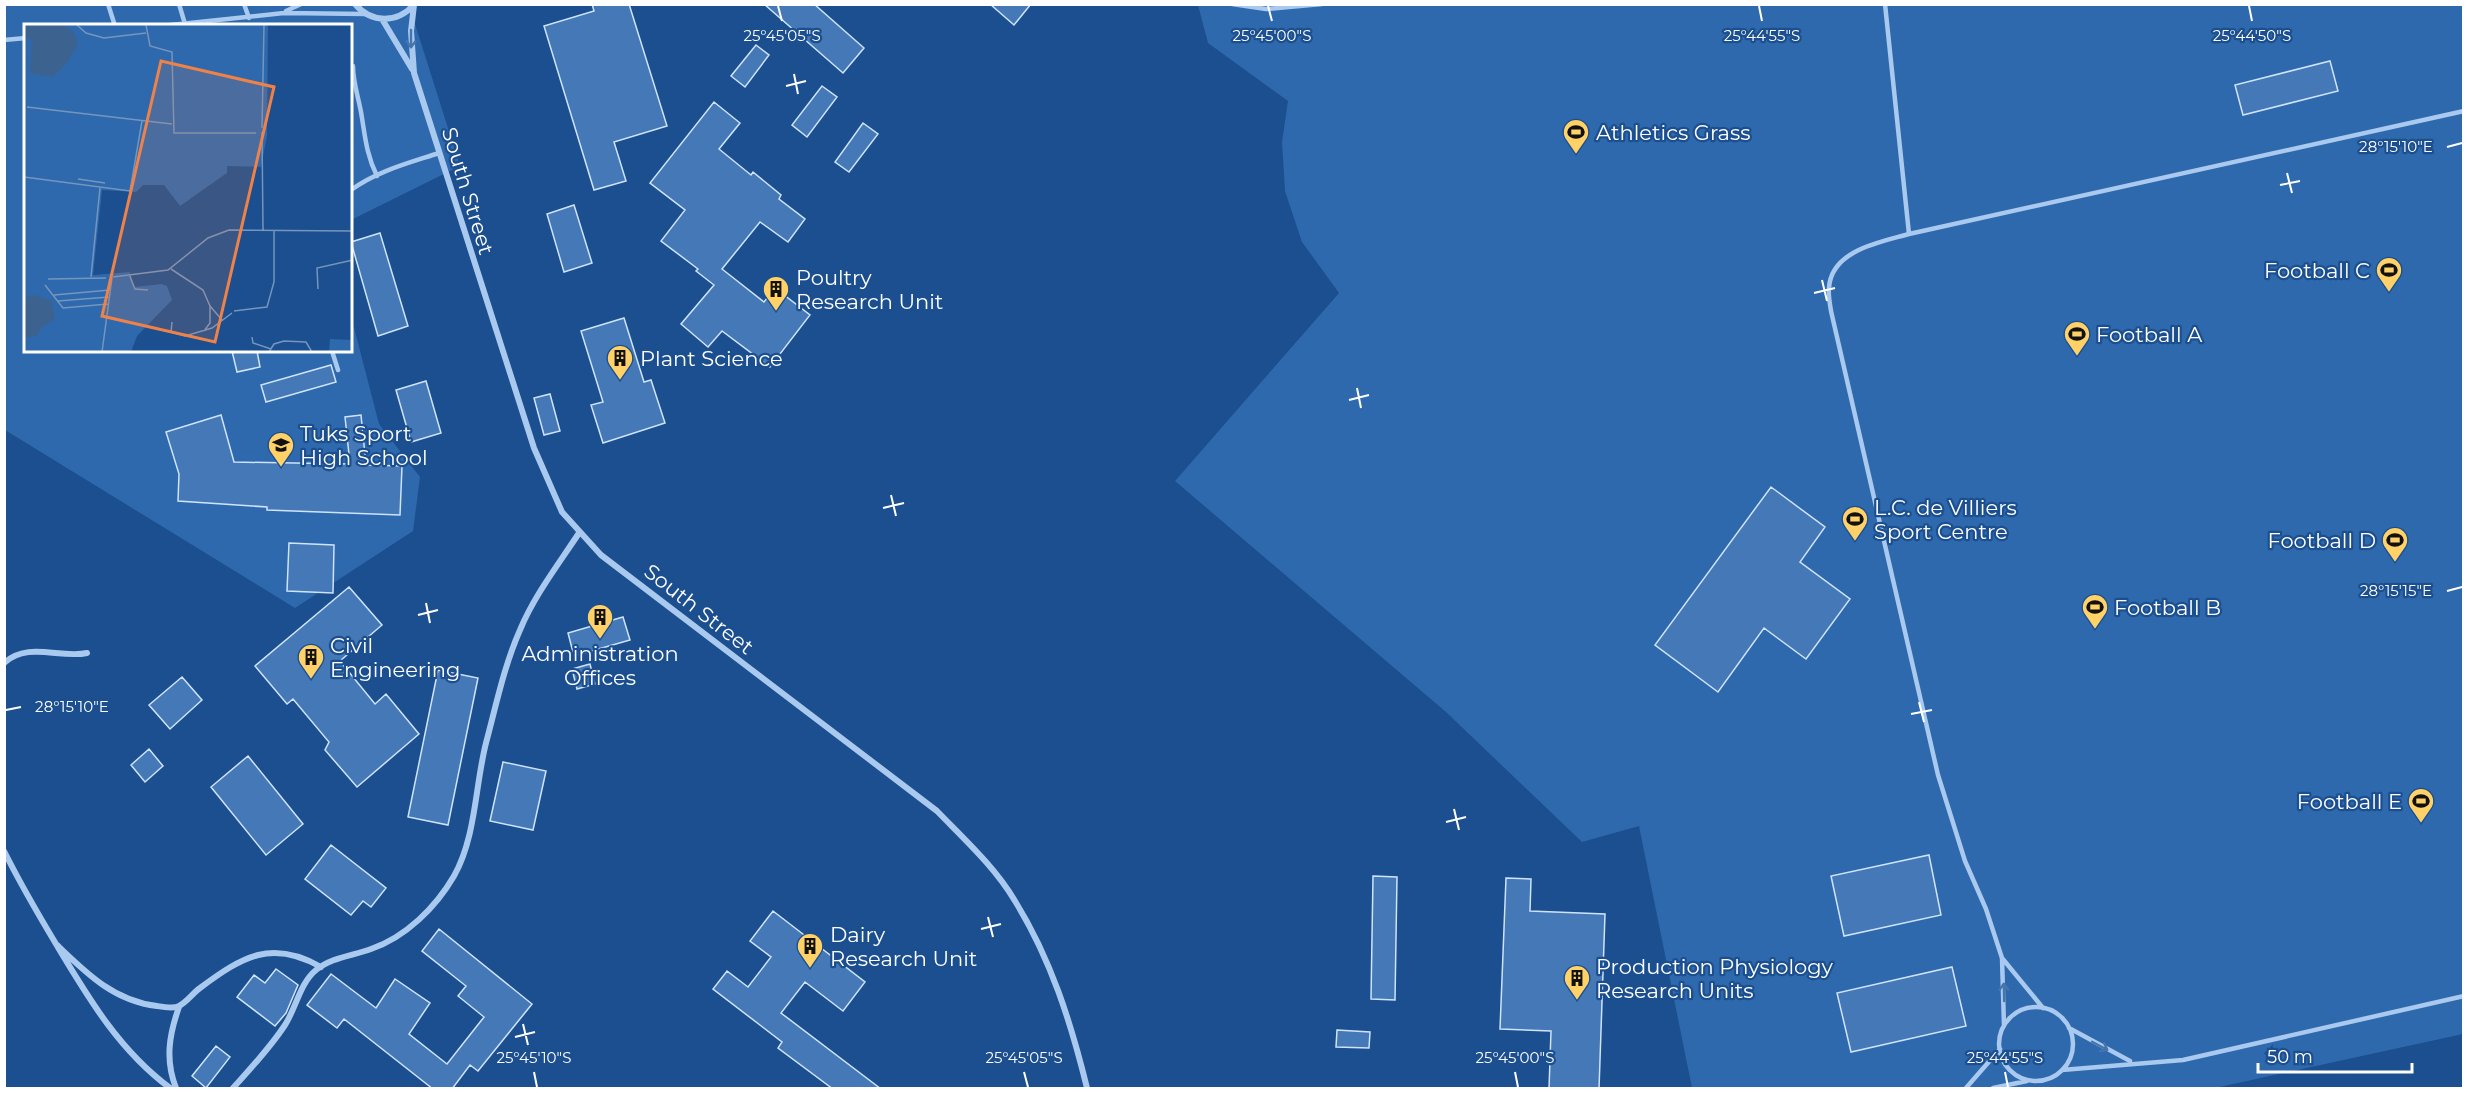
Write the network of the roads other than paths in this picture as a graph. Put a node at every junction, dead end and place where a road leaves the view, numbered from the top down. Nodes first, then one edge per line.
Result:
1 (108, 4) edge
2 (179, 4) edge
3 (244, 4) edge
4 (301, 4) edge
5 (355, 4) edge
6 (1232, 4) edge
7 (1322, 4) edge
8 (1885, 4) edge
9 (414, 5) edge
10 (284, 12) junction
11 (365, 14) junction
12 (249, 18) junction
13 (382, 19) junction
14 (114, 24) edge
15 (185, 24) edge
16 (24, 38) edge
17 (4, 40) edge
18 (353, 66) dead end
19 (414, 73) junction
20 (2463, 111) edge
21 (439, 153) junction
22 (377, 176) junction
23 (352, 189) edge
24 (1909, 234) junction
25 (332, 352) edge
26 (338, 370) dead end
27 (579, 533) junction
28 (87, 653) dead end
29 (4, 663) edge
30 (4, 851) edge
31 (57, 945) junction
32 (2002, 958) junction
33 (321, 967) junction
34 (2463, 996) edge
35 (178, 1007) junction
36 (2043, 1008) junction
37 (2004, 1026) junction
38 (2069, 1028) junction
39 (2000, 1049) junction
40 (2132, 1062) junction
41 (2062, 1070) junction
42 (2030, 1080) junction
43 (170, 1089) edge
44 (176, 1089) edge
45 (233, 1089) edge
46 (1087, 1089) edge
47 (1966, 1089) edge
48 (1993, 1089) edge

1 - 14 lane
2 - 15 lane
3 - 12 lane
4 - 10 lane
5 - 11 street
6 - 7 lane
8 - 24 lane
9 - 13 street
9 -> 19 street, South Street
10 - 11 lane
10 - 12 lane
11 - 13 street
12 - 15 lane
13 - 19 street, South Street
16 - 17 lane
18 - 22 lane
19 - 21 street, South Street
20 - 24 lane
21 - 22 lane
21 - 27 street, South Street
22 - 23 lane
24 - 32 lane
25 - 26 lane
27 - 33 street
27 - 46 street, South Street
28 - 29 street
30 - 31 street
31 - 35 street
31 - 43 street
32 - 36 lane
37 -> 32 lane
33 - 35 street
33 - 45 street
34 - 40 lane
35 - 44 street
36 - 37 lane
36 - 38 lane
37 - 39 lane
38 -> 40 lane
38 - 41 lane
39 - 42 lane
39 - 47 lane
40 - 41 lane
41 - 42 lane
42 - 48 lane

